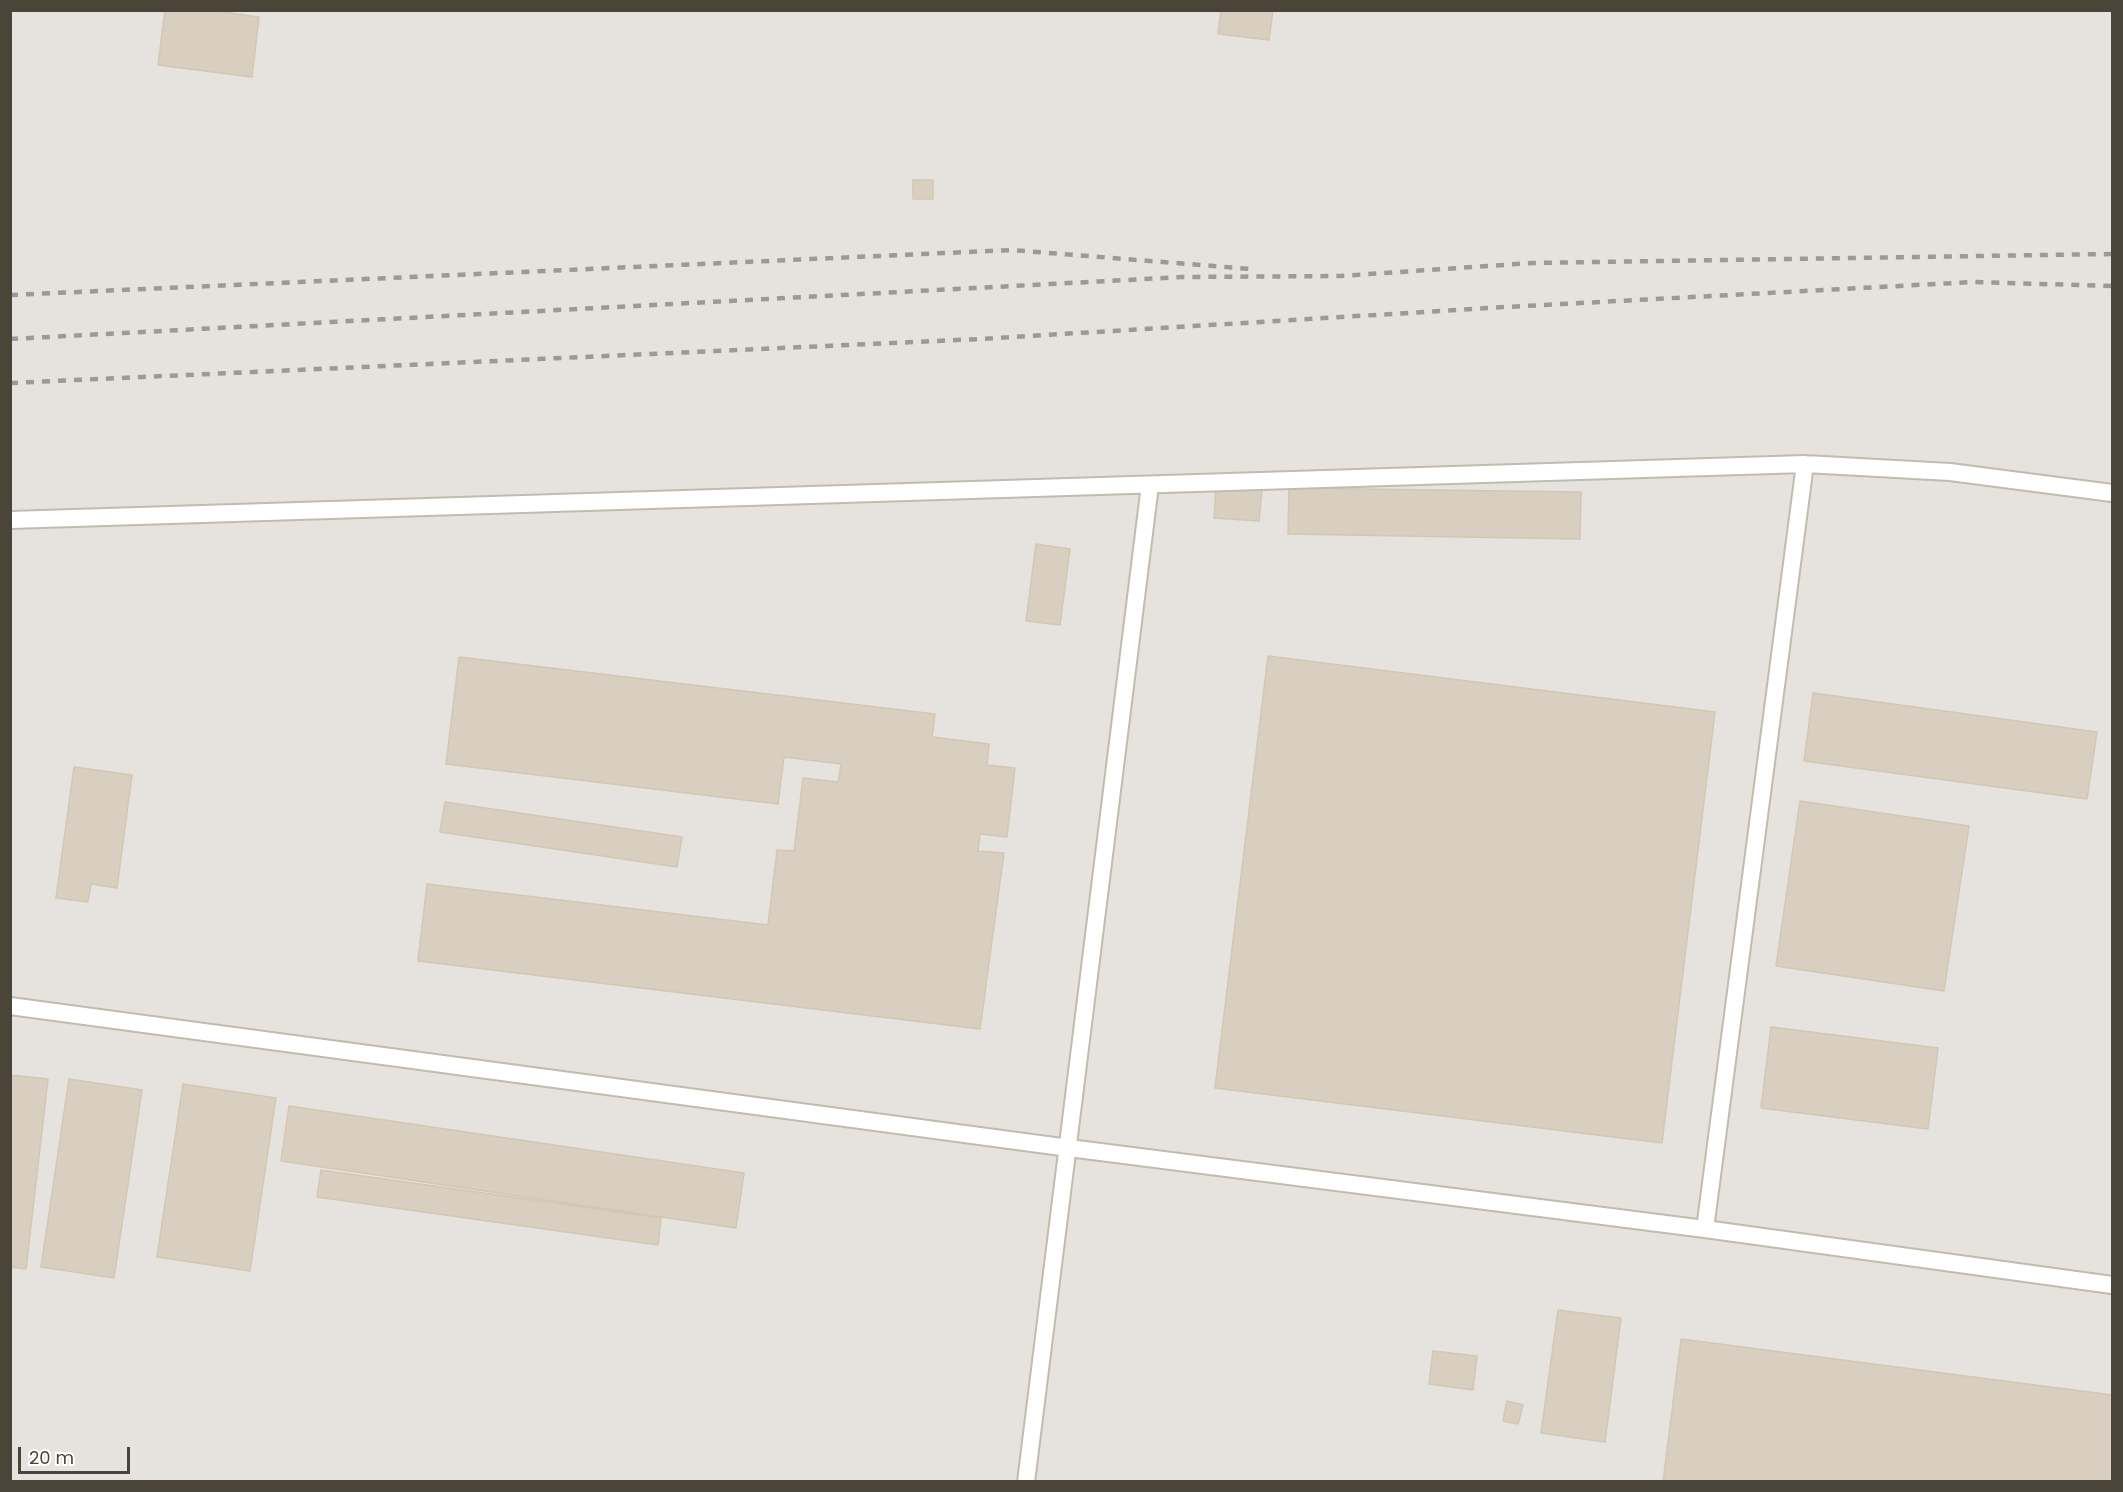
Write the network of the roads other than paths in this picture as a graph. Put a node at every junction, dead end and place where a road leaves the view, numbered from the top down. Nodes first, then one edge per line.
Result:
1 (1805, 464) junction
2 (1150, 485) junction
3 (2112, 493) edge
4 (10, 520) edge
5 (10, 1006) edge
6 (1069, 1148) junction
7 (1705, 1229) junction
8 (2112, 1285) edge
9 (1026, 1482) edge

1 - 2 lane
1 - 3 lane
1 - 7 lane
2 - 4 lane
2 - 6 lane
5 - 6 lane
6 - 7 lane
6 - 9 lane
7 - 8 lane

